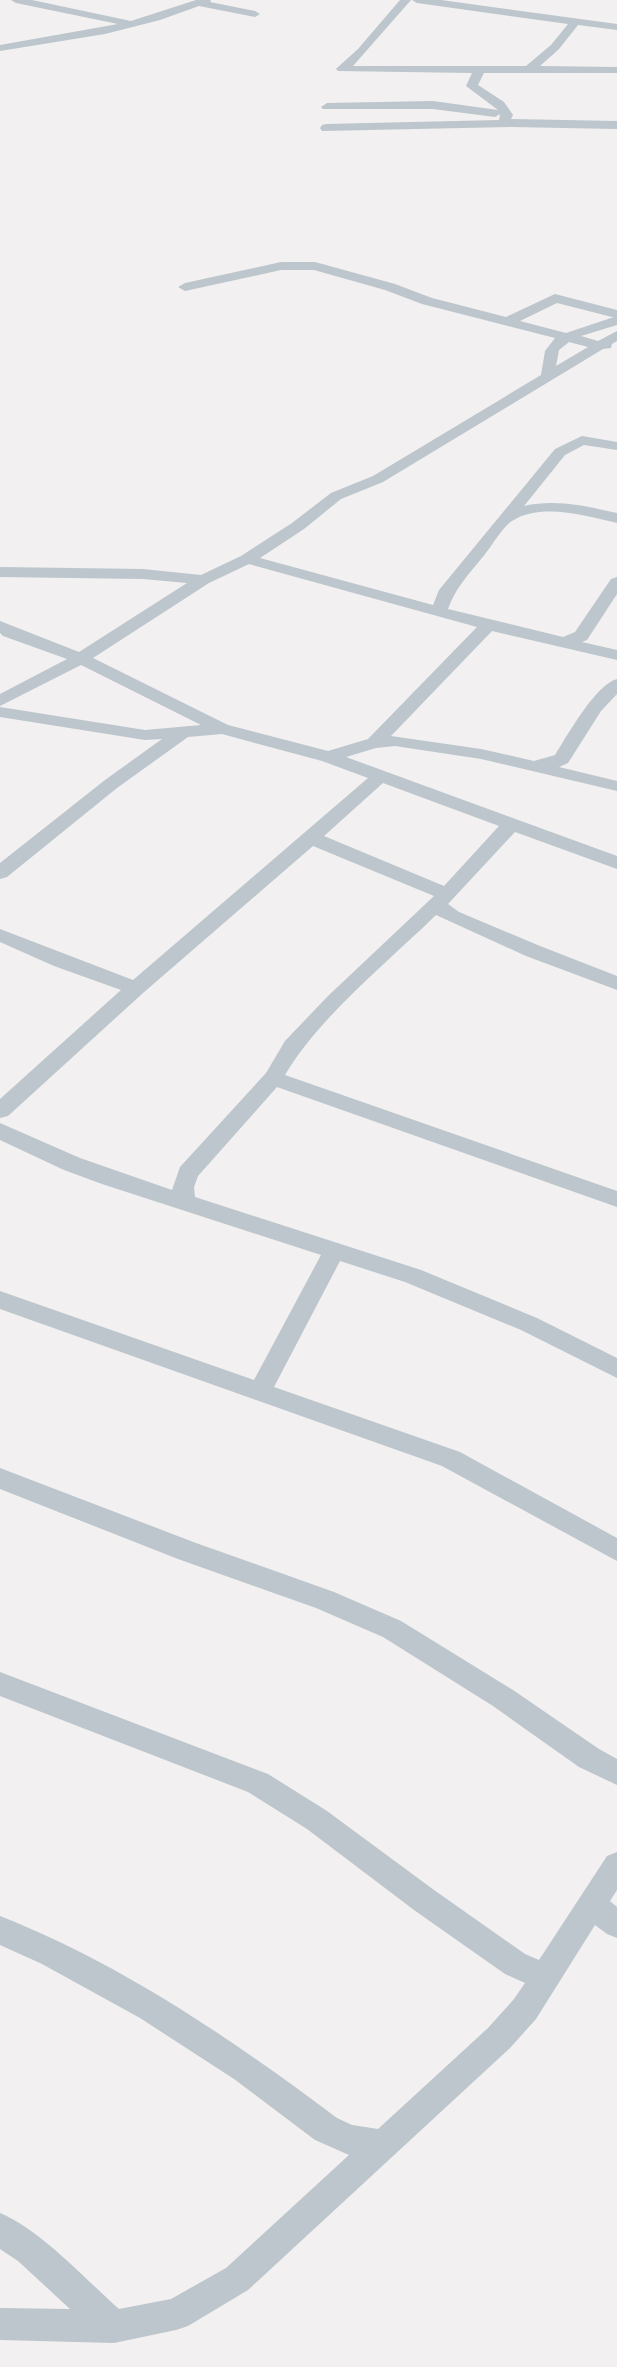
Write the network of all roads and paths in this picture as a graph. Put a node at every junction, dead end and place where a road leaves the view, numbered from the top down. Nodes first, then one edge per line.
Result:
1 (16, 0) edge
2 (406, 0) edge
3 (417, 0) edge
4 (202, 2) edge
5 (476, 5) dead end
6 (597, 13) dead end
7 (255, 14) dead end
8 (576, 22) junction
9 (131, 23) junction
10 (617, 27) edge
11 (0, 48) edge
12 (480, 70) junction
13 (529, 70) junction
14 (617, 70) edge
15 (327, 107) dead end
16 (617, 115) edge
17 (505, 119) junction
18 (617, 121) edge
19 (617, 125) edge
20 (326, 128) dead end
21 (184, 287) dead end
22 (617, 314) edge
23 (617, 321) edge
24 (507, 322) junction
25 (617, 335) edge
26 (567, 339) junction
27 (617, 344) edge
28 (598, 346) junction
29 (548, 376) junction
30 (617, 446) edge
31 (508, 517) junction
32 (617, 518) edge
33 (246, 559) junction
34 (0, 572) edge
35 (203, 580) junction
36 (617, 582) edge
37 (439, 611) junction
38 (488, 625) junction
39 (0, 626) edge
40 (584, 642) junction
41 (617, 655) edge
42 (81, 658) junction
43 (617, 684) edge
44 (0, 701) edge
45 (0, 712) edge
46 (222, 729) junction
47 (182, 733) junction
48 (374, 743) junction
49 (328, 757) junction
50 (535, 766) junction
51 (380, 776) junction
52 (617, 786) edge
53 (512, 824) junction
54 (311, 838) junction
55 (617, 862) edge
56 (0, 873) edge
57 (443, 898) junction
58 (0, 936) edge
59 (617, 983) edge
60 (136, 988) junction
61 (273, 1078) junction
62 (0, 1111) edge
63 (0, 1131) edge
64 (617, 1200) edge
65 (185, 1203) junction
66 (335, 1250) junction
67 (0, 1300) edge
68 (617, 1369) edge
69 (259, 1392) junction
70 (0, 1478) edge
71 (617, 1550) edge
72 (0, 1684) edge
73 (617, 1773) edge
74 (617, 1865) edge
75 (592, 1905) junction
76 (617, 1924) edge
77 (0, 1930) edge
78 (545, 1977) junction
79 (383, 2145) junction
80 (0, 2229) edge
81 (0, 2324) edge
82 (114, 2327) junction

1 - 9 street
2 - 12 street
3 - 8 street
4 - 7 street
4 - 9 street
5 - 6 street
8 - 10 street
8 - 13 street
9 - 11 street
12 - 13 street
12 - 17 street
13 - 14 street
15 - 17 street
16 - 18 street
17 - 19 street
17 - 20 street
21 - 24 street
22 - 24 street
23 - 26 street
24 - 26 street
25 - 28 street
26 - 28 street
26 - 29 street
27 - 28 street
28 - 29 street
29 - 33 street
30 - 31 street
31 - 32 street
31 - 37 street
33 - 35 street
33 - 37 street
34 - 35 street
35 - 42 street
36 - 40 street
37 - 38 street
38 - 40 street
38 - 48 street
39 - 42 street
40 - 41 street
42 - 44 street
42 - 46 street
43 - 50 street
45 - 47 street
46 - 47 street
46 - 49 street
47 - 56 street
48 - 49 street
48 - 50 street
49 - 51 street
50 - 52 street
51 - 53 street
51 - 54 street
53 - 55 street
53 - 57 street
54 - 57 street
54 - 60 street
57 - 59 street
57 - 61 street
58 - 60 street
60 - 62 street
61 - 64 street
61 - 65 street
63 - 65 street
65 - 66 street
66 - 68 street
66 - 69 street
67 - 69 street
69 - 71 street
70 - 73 street
72 - 78 street
74 - 75 street
75 - 76 street
75 - 78 street
77 - 79 street
78 - 79 street
79 - 82 street
80 - 82 street
81 - 82 street

